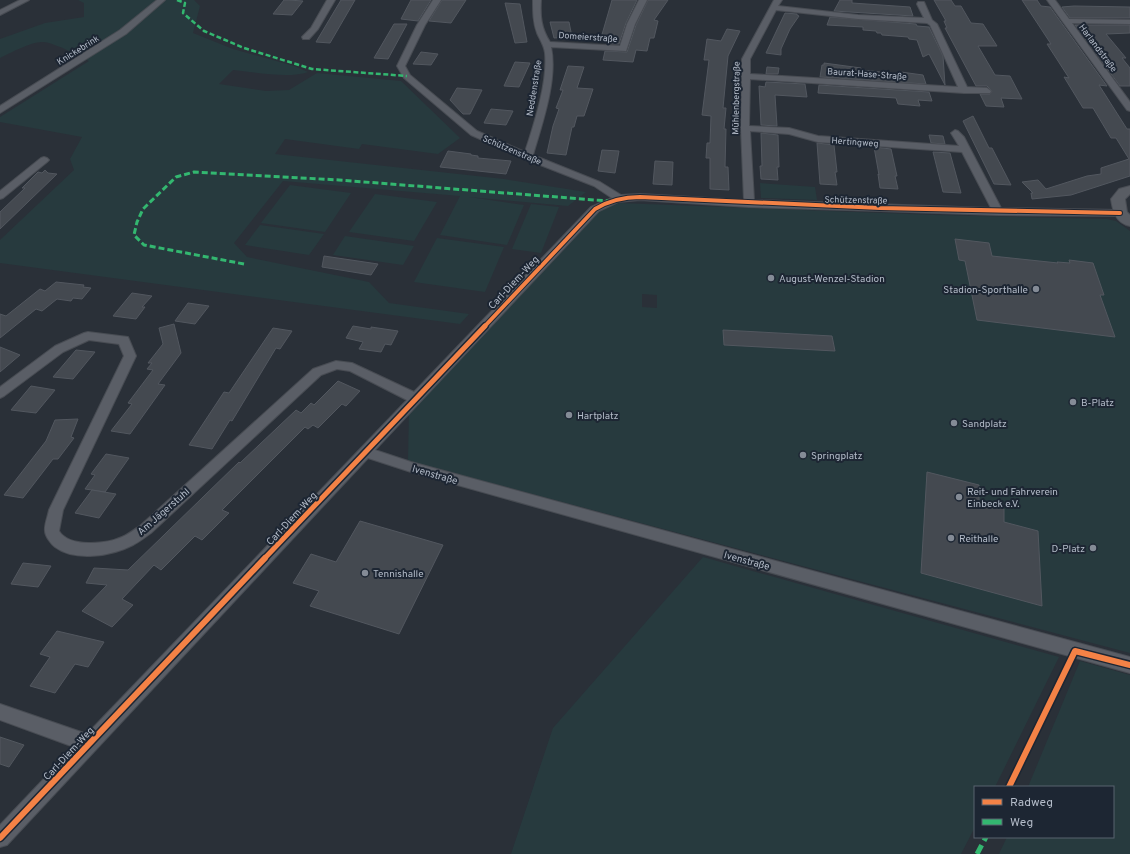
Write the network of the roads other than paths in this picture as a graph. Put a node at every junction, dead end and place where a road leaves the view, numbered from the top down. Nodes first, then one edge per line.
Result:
1 (25, 0) edge
2 (161, 0) edge
3 (331, 0) edge
4 (437, 0) edge
5 (537, 0) edge
6 (643, 0) edge
7 (1051, 0) edge
8 (776, 4) edge
9 (921, 4) dead end
10 (0, 13) edge
11 (929, 21) junction
12 (1066, 21) junction
13 (1130, 22) edge
14 (306, 37) dead end
15 (547, 44) junction
16 (745, 76) junction
17 (964, 90) junction
18 (987, 91) dead end
19 (1130, 108) edge
20 (0, 110) edge
21 (745, 128) junction
22 (955, 133) dead end
23 (965, 149) junction
24 (528, 157) junction
25 (44, 160) dead end
26 (1130, 190) edge
27 (0, 196) edge
28 (619, 198) junction
29 (749, 204) junction
30 (595, 209) joint
31 (998, 212) junction
32 (1126, 219) edge
33 (0, 393) edge
34 (415, 398) junction
35 (365, 452) junction
36 (1130, 665) edge
37 (0, 712) edge
38 (90, 744) junction
39 (0, 838) edge

1 - 10 street
2 - 20 street, Knickebrink
3 - 14 street
4 - 24 street, Schützenstraße
5 - 15 street, Neddenstraße
6 - 15 street, Domeierstraße
7 - 12 street, Harlandstraße
8 - 11 street
8 - 16 street, Mühlenbergstraße
9 - 11 street
11 - 17 street
12 - 13 street
12 - 19 street, Harlandstraße
15 - 24 street, Neddenstraße
16 - 17 street, Baurat-Hase-Straße
16 - 21 street, Mühlenbergstraße
17 - 18 street, Baurat-Hase-Straße
21 - 23 street, Hertingweg
21 - 29 street, Mühlenbergstraße
22 - 23 street
23 - 31 street
24 - 28 street, Schützenstraße
25 - 27 street
26 - 32 street, Schützenstraße
28 - 29 street, Schützenstraße
28 - 30 street, Schützenstraße
29 - 31 street, Schützenstraße
30 - 34 street, Carl-Diem-Weg
31 - 32 street, Schützenstraße
33 - 34 street, Am Jägerstuhl
34 - 35 street, Carl-Diem-Weg
35 - 36 street, Ivenstraße
35 - 38 street, Carl-Diem-Weg
37 - 38 street
38 - 39 street, Carl-Diem-Weg

